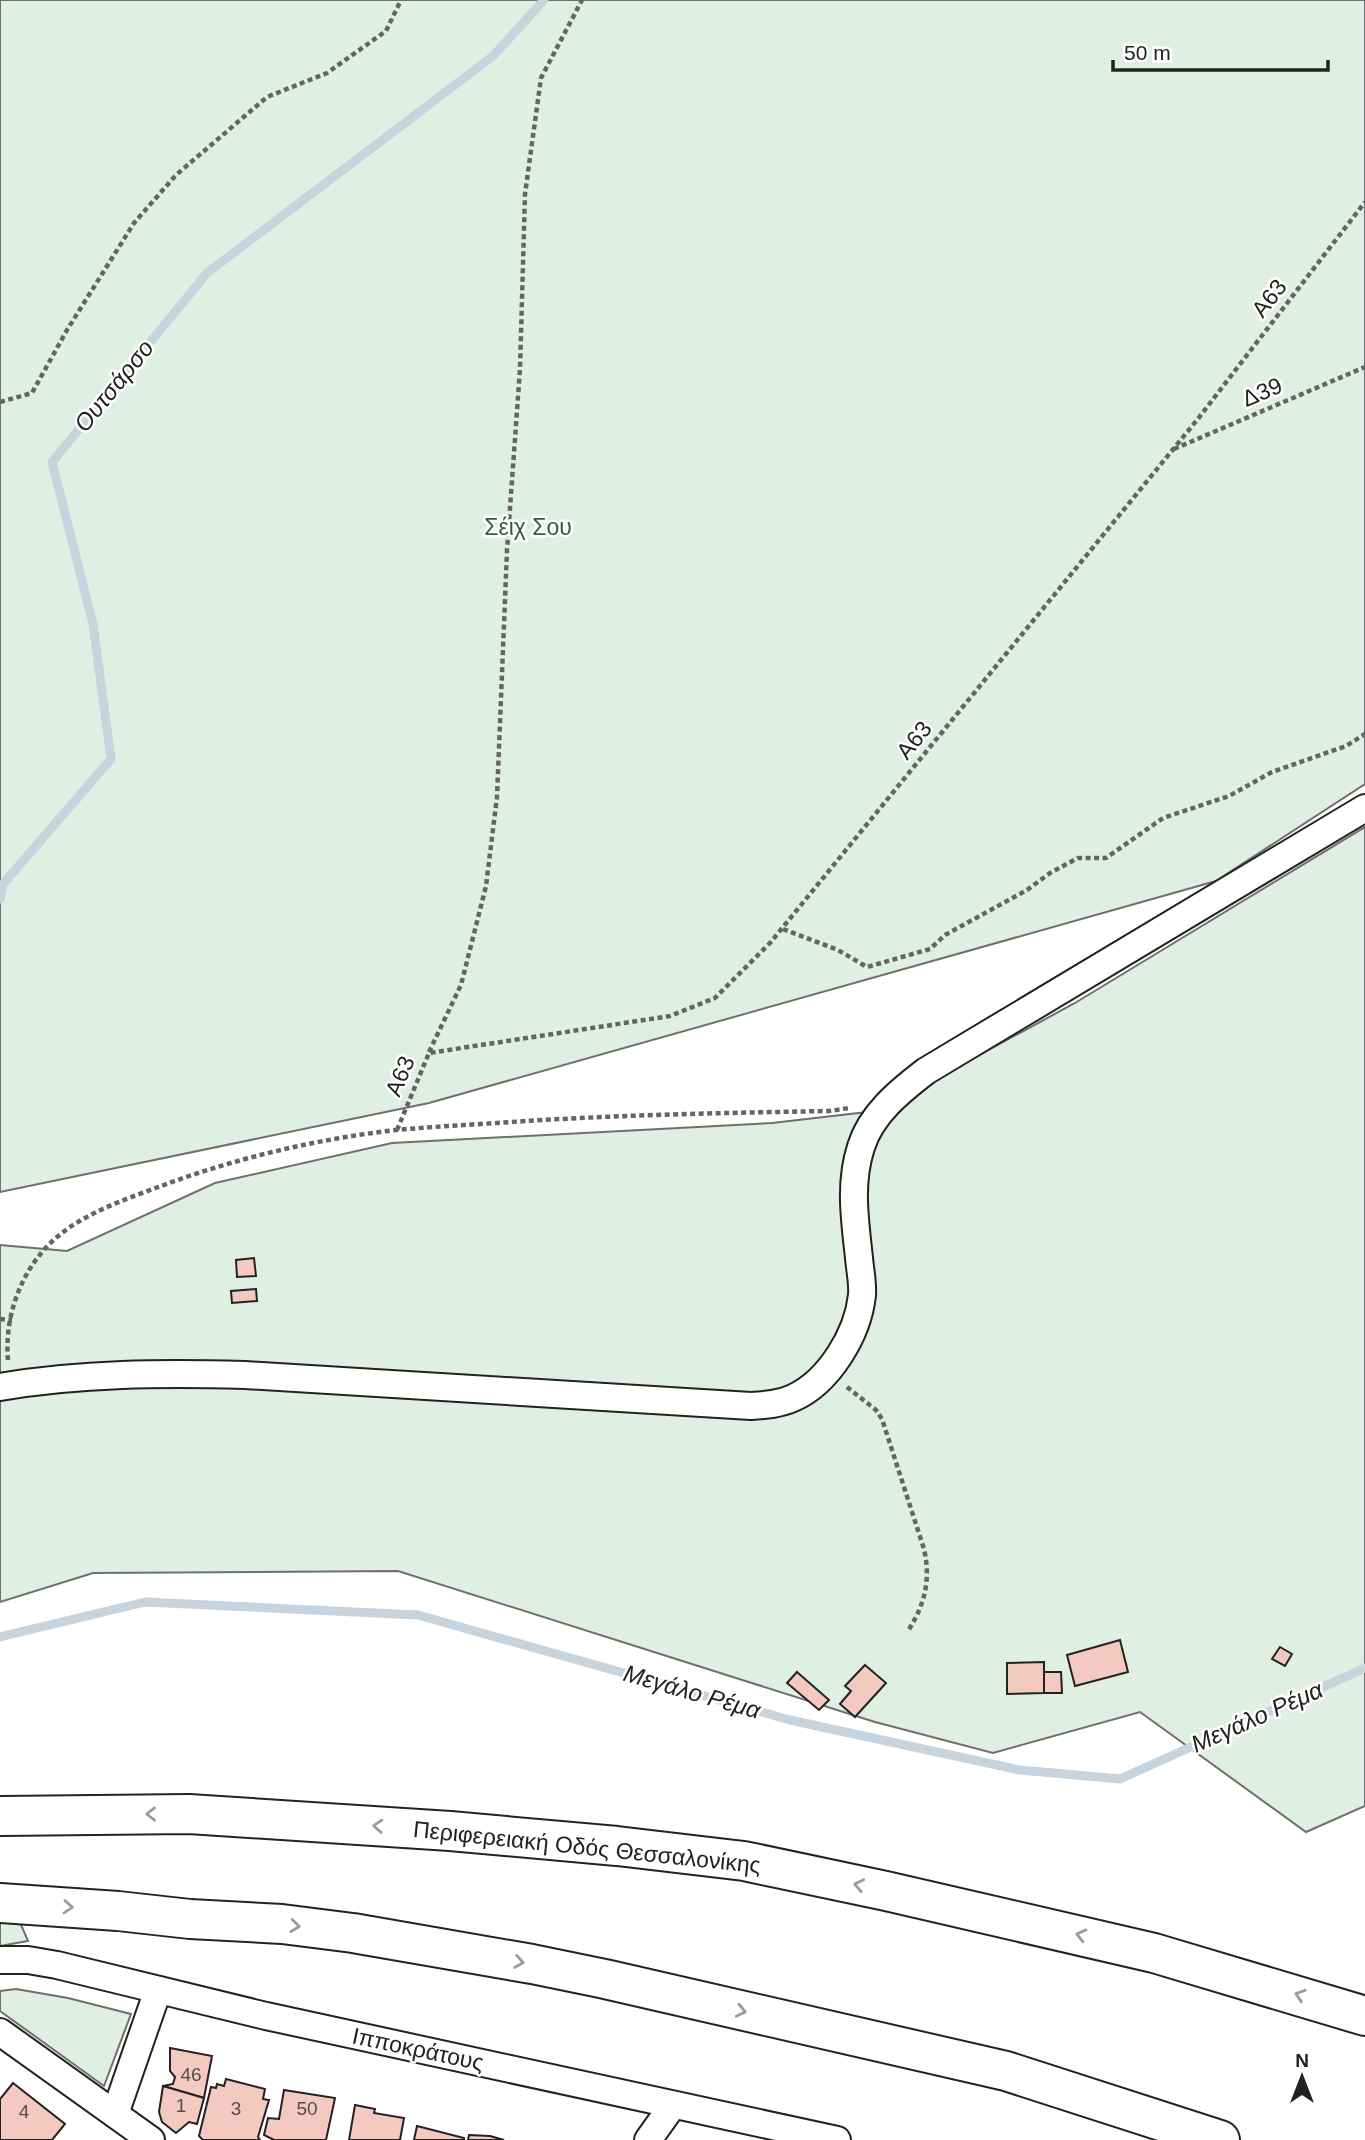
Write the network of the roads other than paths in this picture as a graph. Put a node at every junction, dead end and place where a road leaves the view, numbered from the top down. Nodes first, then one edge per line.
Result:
1 (1365, 808) edge
2 (5, 1386) edge
3 (0, 1788) edge
4 (81, 1814) junction
5 (0, 1816) edge
6 (0, 1903) edge
7 (0, 1961) edge
8 (158, 1990) junction
9 (1365, 2016) edge
10 (0, 2032) edge
11 (673, 2105) junction
12 (115, 2114) junction
13 (774, 2134) edge
14 (151, 2140) edge
15 (648, 2140) edge
16 (837, 2140) edge
17 (1220, 2140) edge

1 - 2 street
3 - 4 highway
4 - 5 highway, Περιφερειακή Οδός Θεσσαλονίκης
9 -> 4 highway, Περιφερειακή Οδός Θεσσαλονίκης
6 -> 17 highway
7 - 8 street, Ιπποκράτους
8 - 11 street, Ιπποκράτους
8 - 12 street
10 - 12 street
11 - 13 street, Ιπποκράτους
11 - 15 street
12 - 14 street
13 - 16 street, Ιπποκράτους

